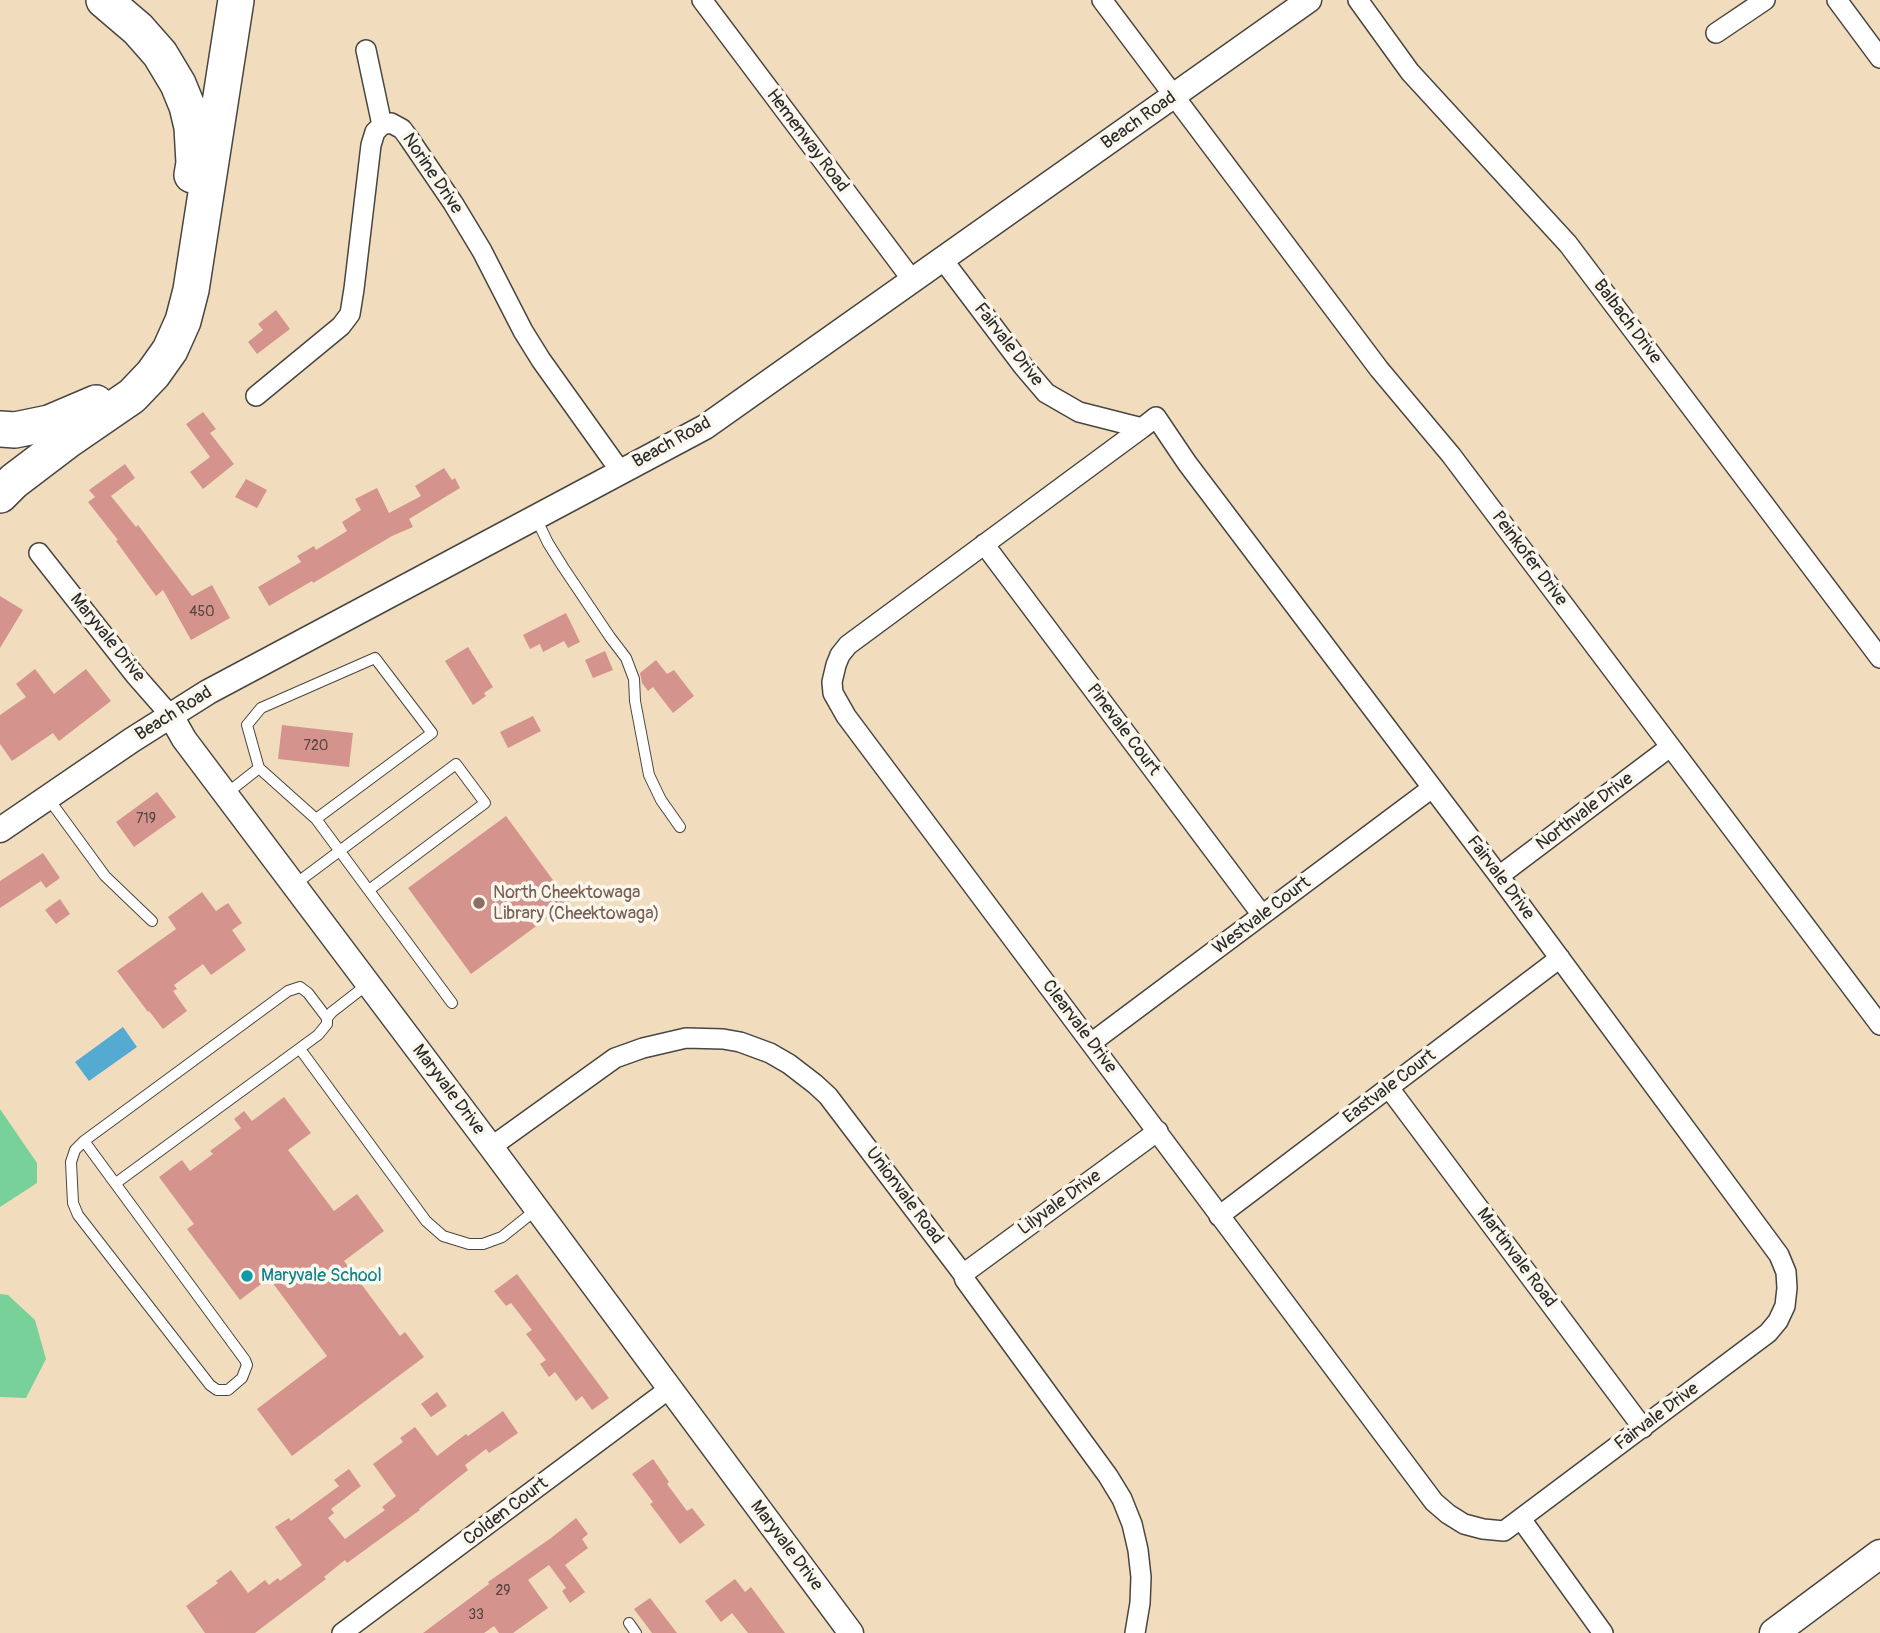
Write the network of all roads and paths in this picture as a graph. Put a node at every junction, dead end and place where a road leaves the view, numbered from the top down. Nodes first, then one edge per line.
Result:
1 (104, 0) edge
2 (236, 0) edge
3 (702, 0) edge
4 (1102, 0) edge
5 (1309, 0) edge
6 (1358, 0) edge
7 (1765, 0) edge
8 (1837, 0) edge
9 (1716, 33) dead end
10 (366, 50) dead end
11 (1880, 58) edge
12 (1174, 96) junction
13 (382, 125) junction
14 (943, 260) junction
15 (912, 281) junction
16 (256, 396) dead end
17 (1142, 428) junction
18 (0, 429) edge
19 (621, 472) junction
20 (0, 495) edge
21 (536, 517) junction
22 (984, 544) junction
23 (39, 553) dead end
24 (1880, 658) edge
25 (171, 716) junction
26 (1670, 747) junction
27 (259, 768) junction
28 (1432, 788) junction
29 (225, 795) junction
30 (48, 797) junction
31 (316, 819) junction
32 (680, 827) dead end
33 (0, 830) edge
34 (341, 852) junction
35 (1499, 876) junction
36 (294, 885) junction
37 (369, 890) junction
38 (1262, 915) junction
39 (152, 921) dead end
40 (1559, 958) junction
41 (368, 984) junction
42 (452, 1003) dead end
43 (327, 1018) junction
44 (1880, 1024) edge
45 (1091, 1043) junction
46 (300, 1049) junction
47 (1389, 1088) junction
48 (1158, 1131) junction
49 (84, 1141) junction
50 (491, 1147) junction
51 (116, 1184) junction
52 (537, 1209) junction
53 (1219, 1216) junction
54 (963, 1274) junction
55 (670, 1389) junction
56 (1643, 1428) junction
57 (1521, 1519) junction
58 (1880, 1554) edge
59 (628, 1623) dead end
60 (342, 1633) edge
61 (636, 1633) edge
62 (851, 1633) edge
63 (1135, 1633) edge
64 (1604, 1633) edge
65 (1773, 1633) edge

1 - 18 highway
2 - 20 highway
3 - 15 street, Hemenway Road
4 - 12 street, Peinkofer Drive
5 - 12 street, Beach Road
6 - 24 street, Balbach Drive
7 - 9 street
8 - 11 street
10 - 13 street
12 - 14 street, Beach Road
12 - 26 street, Peinkofer Drive
13 - 16 street, Norine Drive
13 - 19 street, Norine Drive
14 - 15 street, Beach Road
14 - 17 street, Fairvale Drive
15 - 19 street, Beach Road
17 - 22 street, Clearvale Drive
17 - 28 street, Fairvale Drive
19 - 21 street, Beach Road
21 - 25 street, Beach Road
21 - 32 lane
22 - 38 street, Pinevale Court
22 - 45 street, Clearvale Drive
23 - 25 street, Maryvale Drive
25 - 29 street, Maryvale Drive
25 - 30 street, Beach Road
26 - 35 street, Northvale Drive
26 - 44 street, Peinkofer Drive
27 - 29 lane
27 - 31 lane
27 - 31 lane
28 - 35 street, Fairvale Drive
28 - 38 street, Westvale Court
29 - 36 street, Maryvale Drive
30 - 33 street, Beach Road
30 - 39 lane
31 - 34 lane
34 - 36 lane
34 - 37 lane
34 - 37 lane
35 - 40 street, Fairvale Drive
36 - 41 street, Maryvale Drive
37 - 42 lane
38 - 45 street, Westvale Court
40 - 47 street, Eastvale Court
40 - 56 street, Fairvale Drive
41 - 43 lane
41 - 50 street, Maryvale Drive
43 - 46 lane
43 - 49 lane
45 - 48 street, Clearvale Drive
46 - 51 lane
46 - 52 lane
47 - 53 street, Eastvale Court
47 - 56 street, Martinvale Road
48 - 53 street, Clearvale Drive
48 - 54 street, Lilyvale Drive
49 - 51 lane
49 - 51 lane
50 - 52 street, Maryvale Drive
50 - 54 street, Unionvale Road
52 - 55 street, Maryvale Drive
53 - 57 street, Clearvale Drive
54 - 63 street, Unionvale Road
55 - 60 street, Colden Court
55 - 62 street, Maryvale Drive
56 - 57 street, Fairvale Drive
57 - 64 street
58 - 65 main road
59 - 61 lane

